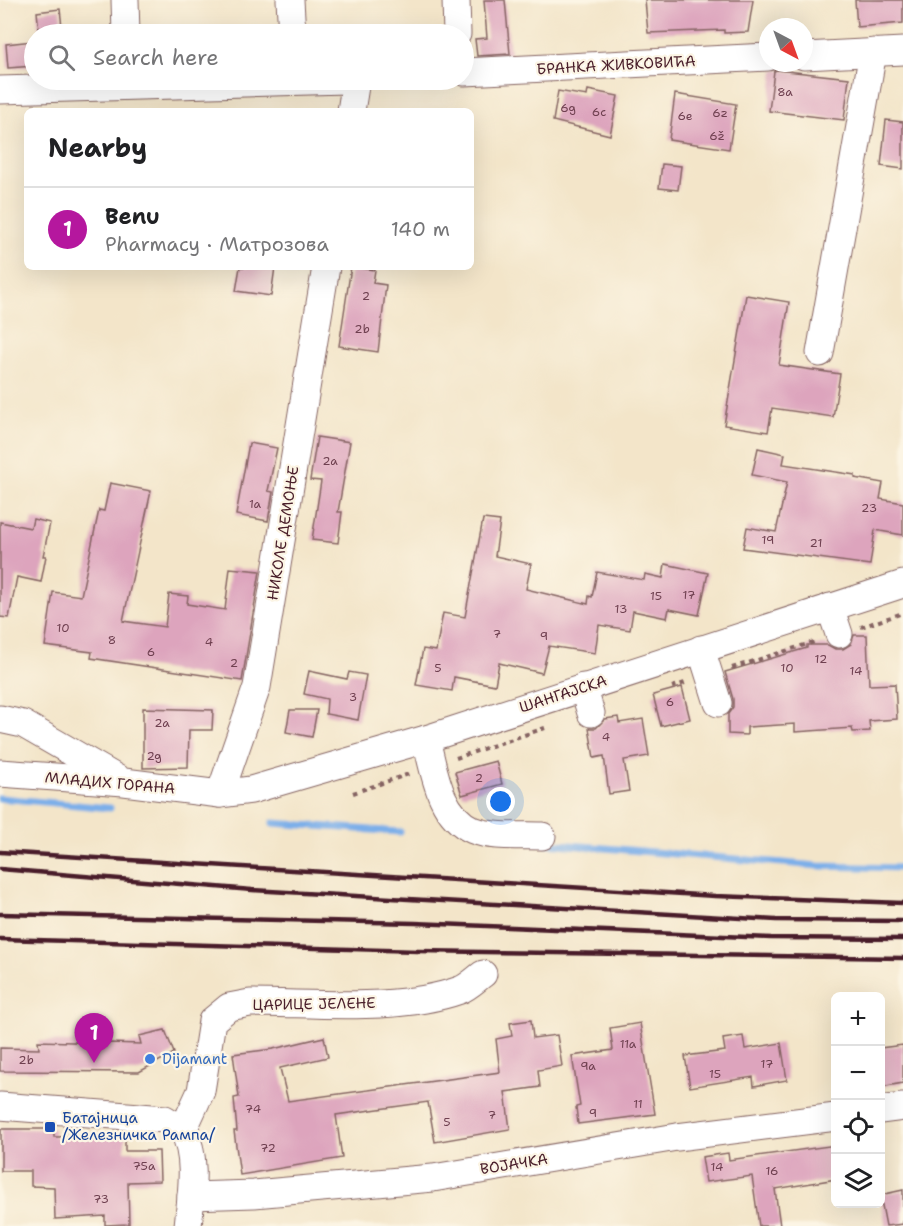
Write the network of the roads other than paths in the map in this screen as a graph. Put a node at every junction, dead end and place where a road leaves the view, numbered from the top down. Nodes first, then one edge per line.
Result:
1 (125, 0) edge
2 (290, 0) edge
3 (456, 0) edge
4 (126, 24) edge
5 (291, 24) edge
6 (457, 24) edge
7 (903, 51) edge
8 (873, 52) junction
9 (813, 55) edge
10 (759, 57) edge
11 (474, 72) edge
12 (24, 89) edge
13 (0, 90) edge
14 (354, 90) edge
15 (351, 108) edge
16 (326, 270) edge
17 (820, 353) dead end
18 (902, 590) edge
19 (830, 607) junction
20 (839, 634) road end
21 (701, 649) junction
22 (583, 687) junction
23 (718, 703) dead end
24 (591, 713) dead end
25 (0, 719) edge
26 (426, 738) junction
27 (0, 773) edge
28 (124, 782) junction
29 (220, 794) junction
30 (543, 836) dead end
31 (483, 974) dead end
32 (0, 1106) edge
33 (903, 1107) edge
34 (885, 1109) edge
35 (831, 1118) edge
36 (183, 1130) junction
37 (191, 1196) junction
38 (188, 1226) edge

1 - 4 street
2 - 5 street
3 - 6 street
7 - 8 street
8 - 9 street
8 - 17 street
10 - 11 street, БРАНКА ЖИВКОВИЋА
12 - 13 street
14 - 15 street
16 - 29 street, НИКОЛЕ ДЕМОЊЕ
18 - 19 street, ШАНГАЈСКА
19 - 20 street
19 - 21 street, ШАНГАЈСКА
21 - 22 street, ШАНГАЈСКА
21 - 23 street
22 - 24 street
22 - 26 street, ШАНГАЈСКА
25 - 28 street
26 - 29 street, ШАНГАЈСКА
26 - 30 street
27 - 28 street, МЛАДИХ ГОРАНА
28 - 29 street, МЛАДИХ ГОРАНА
31 - 36 street, ЦАРИЦЕ ЈЕЛЕНЕ
32 - 36 street
33 - 34 street
35 - 37 street, ВОЈАЧКА
36 - 37 street
37 - 38 street

